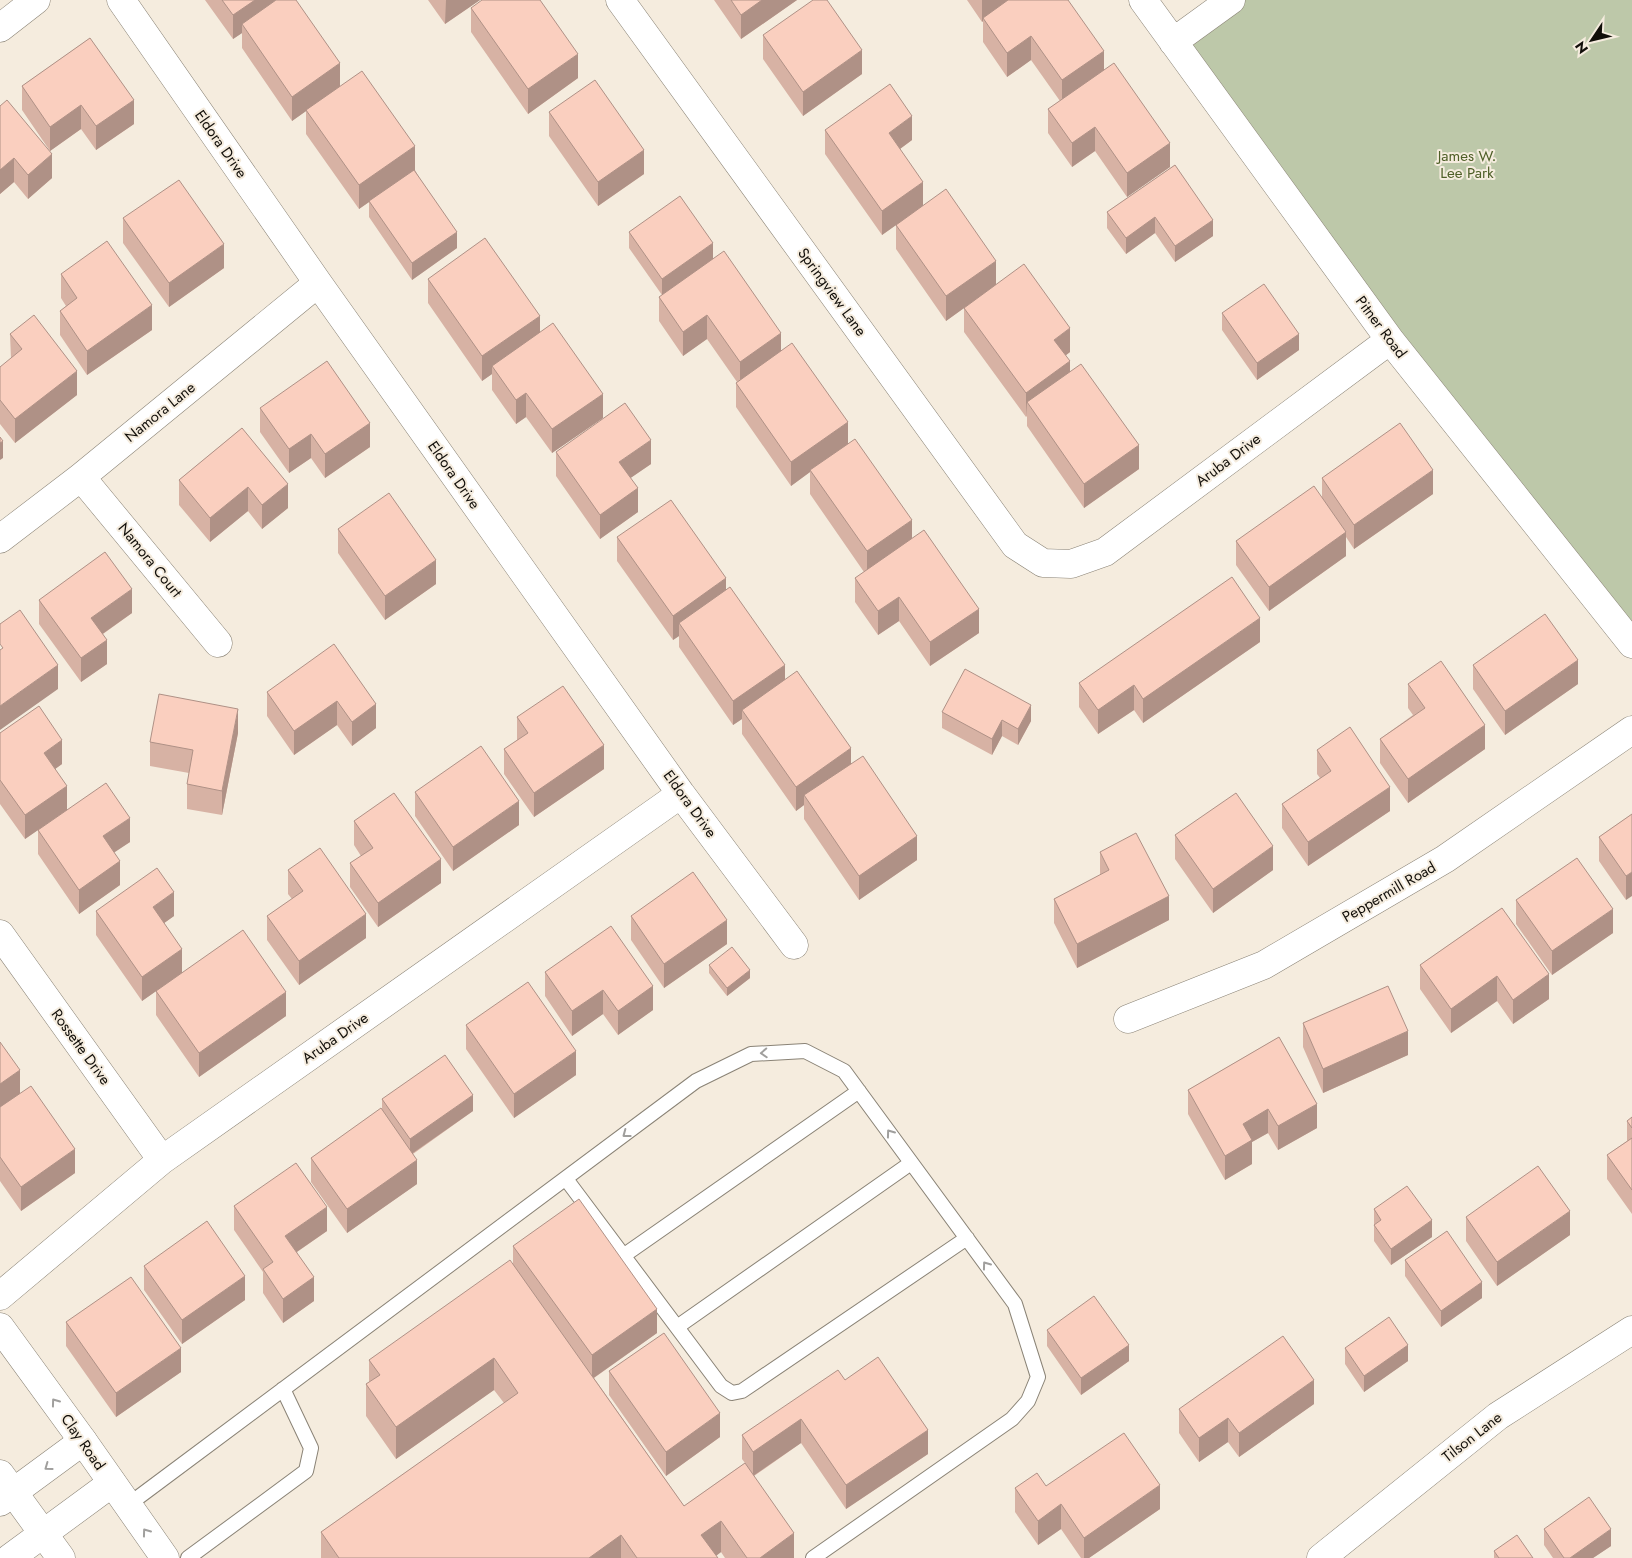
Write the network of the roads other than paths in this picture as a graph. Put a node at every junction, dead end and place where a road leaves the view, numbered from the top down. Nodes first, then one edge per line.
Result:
1 (36, 0) edge
2 (121, 0) edge
3 (620, 0) edge
4 (1143, 0) edge
5 (1231, 0) edge
6 (0, 28) edge
7 (1173, 42) junction
8 (318, 282) junction
9 (1390, 340) junction
10 (81, 476) junction
11 (0, 539) edge
12 (1058, 564) joint
13 (218, 642) dead end
14 (1632, 644) edge
15 (1632, 730) edge
16 (681, 794) junction
17 (0, 934) edge
18 (794, 945) dead end
19 (1128, 1019) dead end
20 (859, 1091) junction
21 (162, 1160) junction
22 (912, 1163) junction
23 (566, 1179) junction
24 (967, 1238) junction
25 (623, 1256) junction
26 (0, 1296) edge
27 (0, 1327) edge
28 (677, 1327) junction
29 (1632, 1330) edge
30 (283, 1390) junction
31 (83, 1441) junction
32 (112, 1484) junction
33 (4, 1489) edge
34 (128, 1505) junction
35 (43, 1534) junction
36 (10, 1558) edge
37 (61, 1558) edge
38 (165, 1558) edge
39 (188, 1558) edge
40 (814, 1558) edge
41 (1321, 1558) edge

1 - 6 street
2 - 8 street, Eldora Drive
3 - 12 street, Springview Lane
4 - 7 street, Pitner Road
5 - 7 street
7 - 9 street, Pitner Road
8 - 10 street, Namora Lane
8 - 16 street, Eldora Drive
9 - 12 street, Aruba Drive
9 - 14 street, Pitner Road
10 - 11 street, Namora Lane
10 - 13 street, Namora Court
15 - 19 street, Peppermill Road
16 - 18 street, Eldora Drive
16 - 21 street, Aruba Drive
17 - 21 street, Rossette Drive
22 -> 20 lane
20 -> 23 lane
20 - 25 lane
21 - 26 street, Aruba Drive
22 - 24 lane
22 - 28 lane
23 - 25 lane
23 - 30 lane
24 - 28 lane
40 -> 24 lane
25 - 28 lane
31 -> 27 street, Clay Road
29 - 41 street, Tilson Lane
30 - 34 lane
30 - 39 lane
31 - 32 street, Clay Road
31 -> 33 street
32 - 34 street, Clay Road
32 - 35 street
33 - 35 street
38 -> 34 street, Clay Road
35 - 36 street
35 - 37 street

